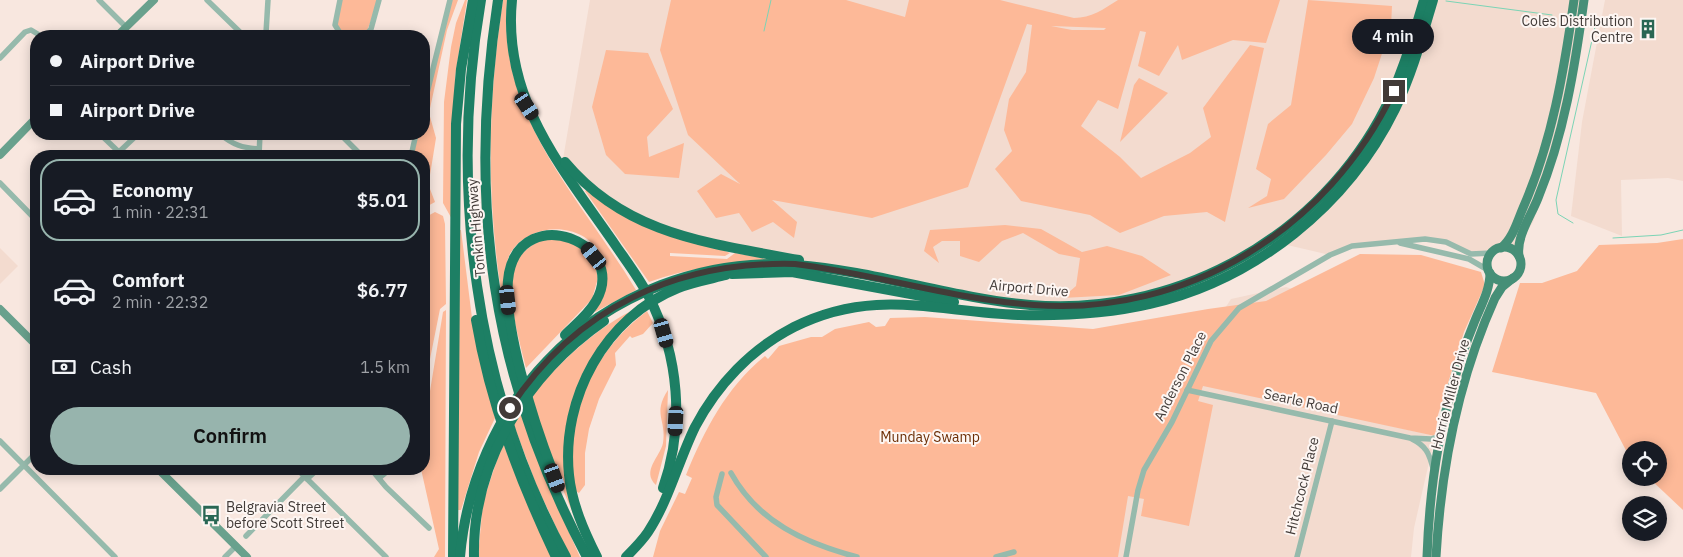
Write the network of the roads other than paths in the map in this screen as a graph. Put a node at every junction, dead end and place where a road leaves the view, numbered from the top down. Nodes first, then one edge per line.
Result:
1 (99, 0) edge
2 (154, 0) edge
3 (208, 0) edge
4 (268, 0) edge
5 (340, 0) edge
6 (379, 0) edge
7 (450, 0) edge
8 (473, 0) edge
9 (481, 0) edge
10 (498, 0) edge
11 (512, 0) edge
12 (1424, 0) edge
13 (1433, 0) edge
14 (1574, 0) edge
15 (1584, 0) edge
16 (126, 27) junction
17 (30, 30) edge
18 (123, 30) edge
19 (238, 30) edge
20 (266, 30) edge
21 (339, 30) edge
22 (370, 30) edge
23 (0, 58) edge
24 (472, 65) junction
25 (430, 78) edge
26 (527, 106) junction
27 (30, 124) edge
28 (106, 140) edge
29 (133, 140) edge
30 (228, 140) edge
31 (260, 140) edge
32 (346, 140) edge
33 (259, 149) joint
34 (117, 150) edge
35 (124, 150) edge
36 (356, 150) edge
37 (0, 155) edge
38 (0, 183) edge
39 (30, 214) edge
40 (1383, 242) junction
41 (1501, 248) junction
42 (1492, 253) junction
43 (1519, 256) junction
44 (1489, 272) junction
45 (868, 276) junction
46 (1513, 278) junction
47 (654, 294) junction
48 (641, 300) junction
49 (0, 309) edge
50 (1068, 314) junction
51 (30, 340) edge
52 (534, 378) junction
53 (1187, 390) junction
54 (1332, 420) junction
55 (1440, 436) junction
56 (1410, 438) junction
57 (496, 440) junction
58 (0, 442) edge
59 (30, 459) edge
60 (24, 465) junction
61 (30, 471) edge
62 (1434, 471) junction
63 (731, 473) dead end
64 (722, 474) dead end
65 (34, 475) edge
66 (164, 475) edge
67 (303, 475) edge
68 (310, 475) edge
69 (376, 475) edge
70 (383, 475) edge
71 (306, 478) junction
72 (379, 478) junction
73 (0, 489) edge
74 (472, 495) junction
75 (429, 528) dead end
76 (246, 536) dead end
77 (236, 546) junction
78 (1014, 552) dead end
79 (115, 557) edge
80 (225, 557) edge
81 (247, 557) edge
82 (386, 557) edge
83 (453, 557) edge
84 (460, 557) edge
85 (466, 557) edge
86 (474, 557) edge
87 (556, 557) edge
88 (566, 557) edge
89 (587, 557) edge
90 (597, 557) edge
91 (626, 557) edge
92 (766, 557) edge
93 (857, 557) edge
94 (996, 557) edge
95 (1126, 557) edge
96 (1297, 557) edge
97 (1426, 557) edge
98 (1436, 557) edge

1 - 16 street
2 - 16 street
3 - 19 street
4 - 20 street
5 - 21 street
6 - 22 street
7 - 25 street
8 - 83 highway
9 - 24 highway, Tonkin Highway
10 - 89 highway, Tonkin Highway
11 - 26 highway
12 - 45 highway, Airport Drive
13 - 50 highway, Airport Drive
14 - 41 main road
15 - 43 main road
16 - 18 street
17 - 23 street
24 - 87 highway
24 - 88 highway, Tonkin Highway
26 - 45 highway
26 - 91 highway
27 - 37 street
28 - 34 street
29 - 35 street
30 - 33 street
31 - 33 street
32 - 36 street
38 - 39 street
40 - 42 street, Anderson Place
40 - 44 street, Anderson Place
40 - 53 street, Anderson Place
41 - 42 main road
41 - 43 main road
42 - 44 main road
43 - 46 main road
44 - 46 main road
44 - 55 main road, Horrie Miller Drive
45 - 47 highway, Airport Drive
46 - 98 main road, Horrie Miller Drive
47 - 48 highway
47 - 50 highway
48 - 52 highway
48 - 90 highway
49 - 51 street
50 - 91 highway
52 - 57 highway
52 - 57 highway
52 - 89 highway
53 - 54 street, Searle Road
53 - 95 street, Anderson Place
54 - 56 street, Searle Road
54 - 96 street, Hitchcock Place
55 - 56 street, Searle Road
55 - 62 main road, Horrie Miller Drive
56 - 62 street, Searle Road
57 - 74 highway
57 - 86 highway
58 - 60 street
59 - 60 street
60 - 61 street
60 - 73 street
62 - 97 main road, Horrie Miller Drive
63 - 93 street
64 - 92 street
65 - 79 street
66 - 77 street
67 - 71 street
68 - 71 street
69 - 72 street
70 - 72 street
71 - 76 street
71 - 82 street
72 - 75 street
74 - 84 highway
74 - 85 highway
77 - 80 street
77 - 81 street
78 - 94 street

